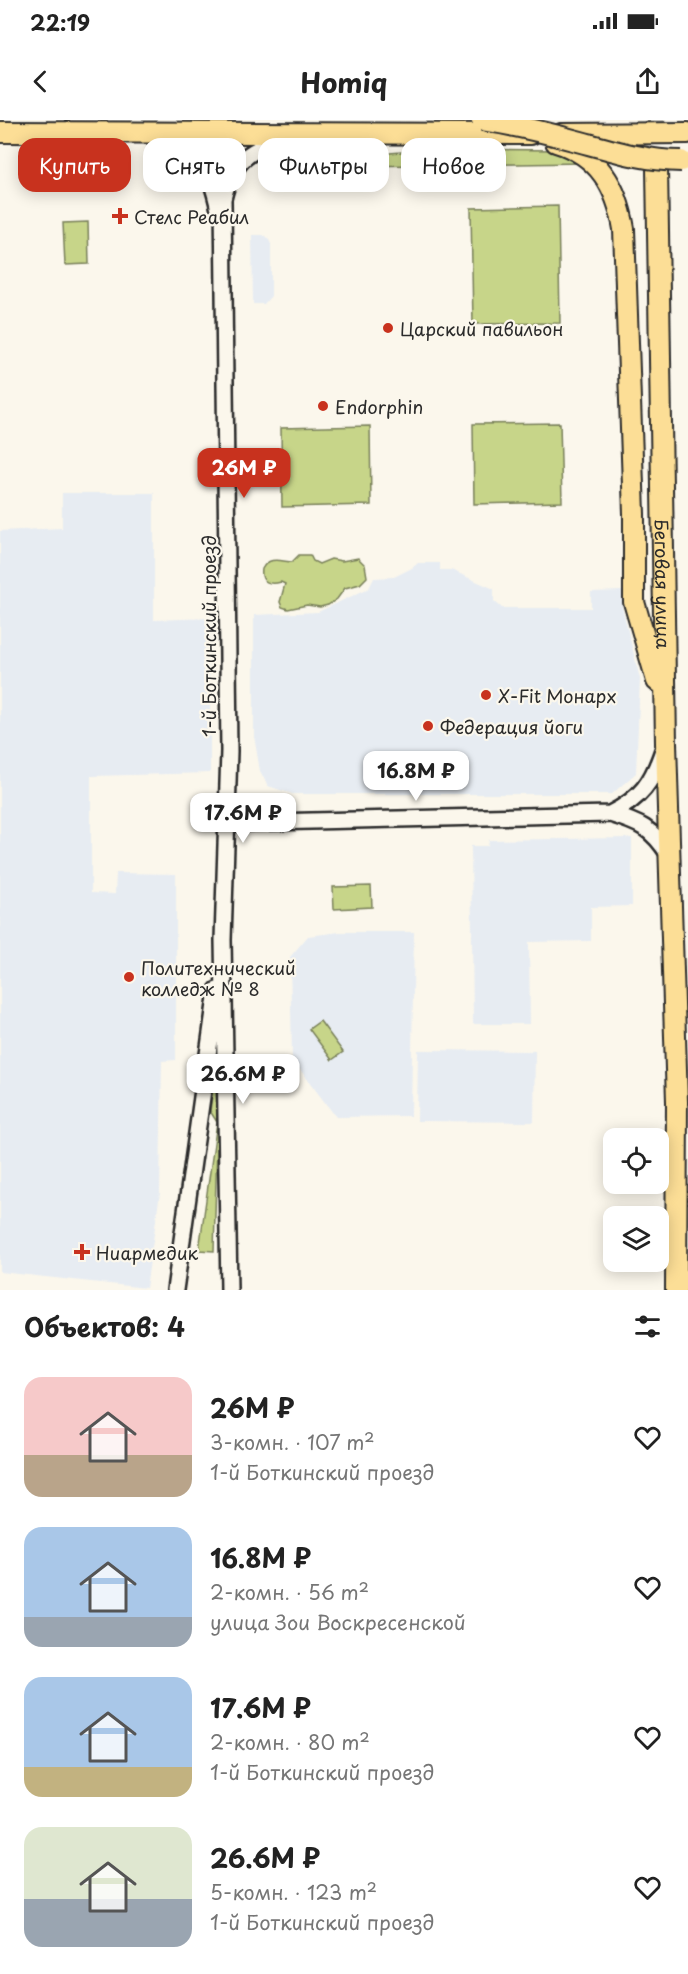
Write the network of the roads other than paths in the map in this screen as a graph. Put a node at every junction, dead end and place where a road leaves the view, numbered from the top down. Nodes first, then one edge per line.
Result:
1 (107, 120) edge
2 (482, 120) edge
3 (633, 120) edge
4 (688, 131) edge
5 (0, 132) edge
6 (139, 133) junction
7 (521, 134) junction
8 (303, 135) junction
9 (688, 160) edge
10 (657, 167) tunnel mouth
11 (222, 223) junction
12 (666, 716) junction
13 (666, 743) junction
14 (610, 814) junction
15 (226, 823) junction
16 (669, 856) junction
17 (223, 940) junction
18 (175, 1290) edge
19 (229, 1290) edge
20 (676, 1290) edge

1 - 5 main road
2 - 9 main road, bridge
3 - 4 main road
4 - 7 main road
5 - 6 main road
6 - 8 main road
6 - 11 street, 1-й Боткинский проезд
7 - 8 main road
7 - 12 main road
8 - 11 street, 1-й Боткинский проезд
10 - 12 main road, Беговая улица
11 - 15 street, 1-й Боткинский проезд
12 - 13 main road, Беговая улица
13 - 14 street
13 - 16 main road, Беговая улица
14 - 15 street
14 - 16 street
15 - 17 street, 1-й Боткинский проезд
16 - 20 main road, Беговая улица
17 - 18 street, 1-й Боткинский проезд
17 - 19 street, 1-й Боткинский проезд

